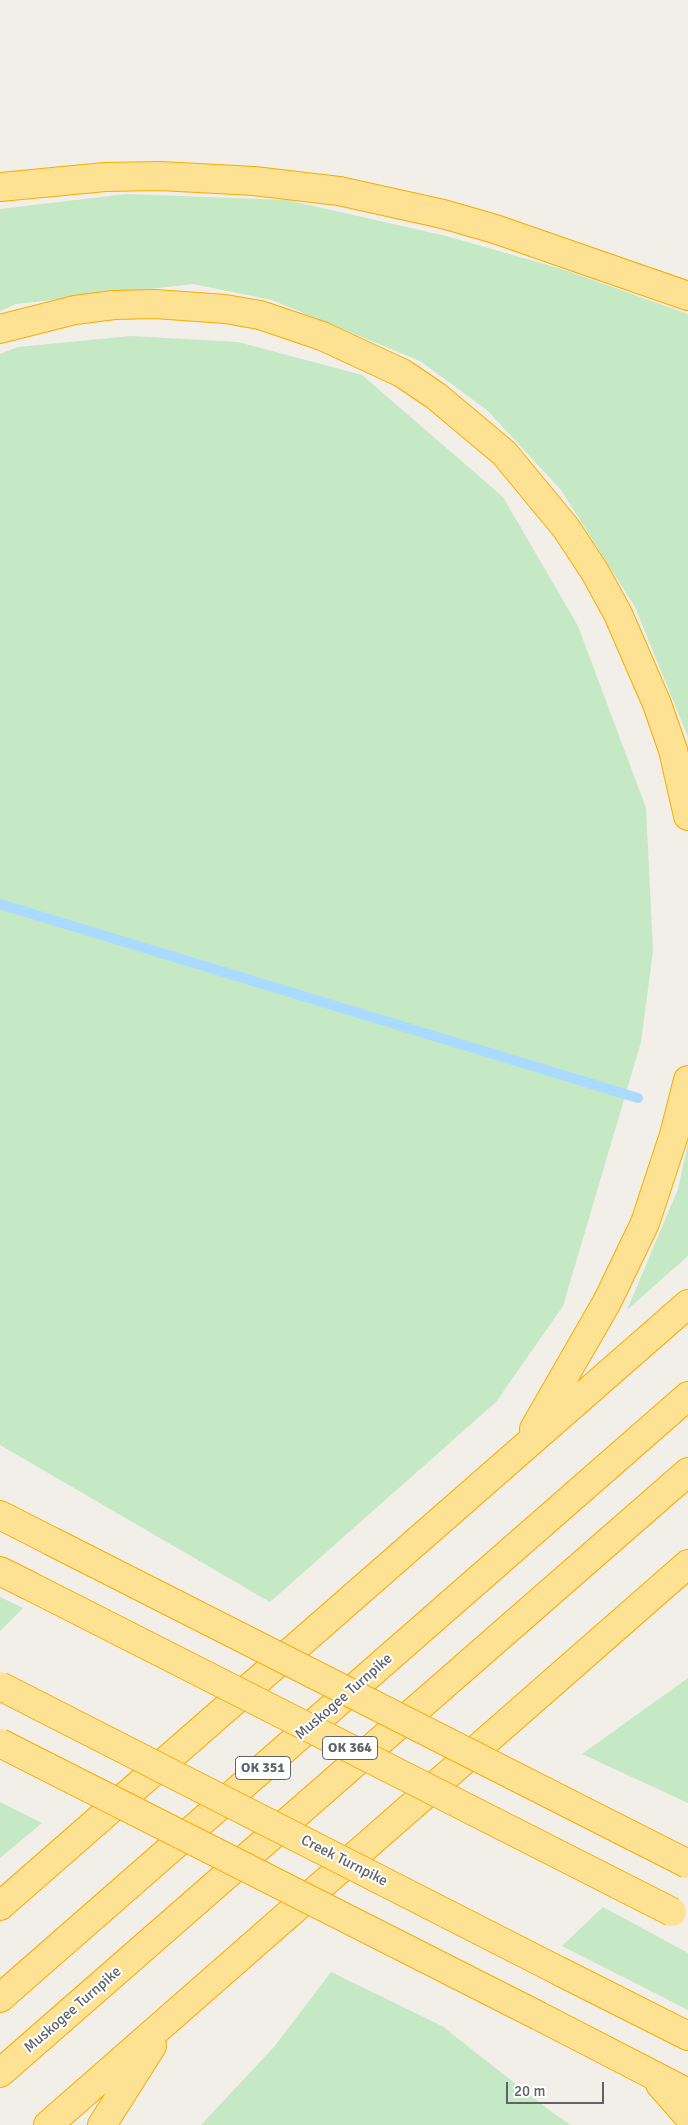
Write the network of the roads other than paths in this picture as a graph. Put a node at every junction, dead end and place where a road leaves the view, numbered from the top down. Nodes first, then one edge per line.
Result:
1 (0, 187) edge
2 (688, 296) edge
3 (0, 329) edge
4 (688, 816) edge
5 (688, 1080) edge
6 (688, 1304) edge
7 (688, 1396) edge
8 (523, 1448) junction
9 (688, 1472) edge
10 (0, 1515) edge
11 (688, 1564) edge
12 (0, 1571) edge
13 (0, 1686) edge
14 (0, 1743) edge
15 (688, 1864) edge
16 (0, 1906) edge
17 (680, 1916) edge
18 (0, 1998) edge
19 (168, 2021) junction
20 (688, 2036) edge
21 (0, 2073) edge
22 (650, 2074) junction
23 (688, 2093) edge
24 (688, 2116) edge
25 (48, 2125) edge
26 (102, 2125) edge

1 - 2 highway
3 - 4 highway
5 - 8 highway
6 - 8 highway
7 - 18 highway, Muskogee Turnpike / OK 351
8 - 16 highway
9 - 21 highway, Muskogee Turnpike
10 - 15 highway, bridge
11 - 19 highway
12 - 17 highway, OK 364, bridge
13 - 20 highway, Creek Turnpike, bridge
14 - 22 highway, bridge
19 - 25 highway
19 - 26 highway
22 - 23 highway
22 - 24 highway

